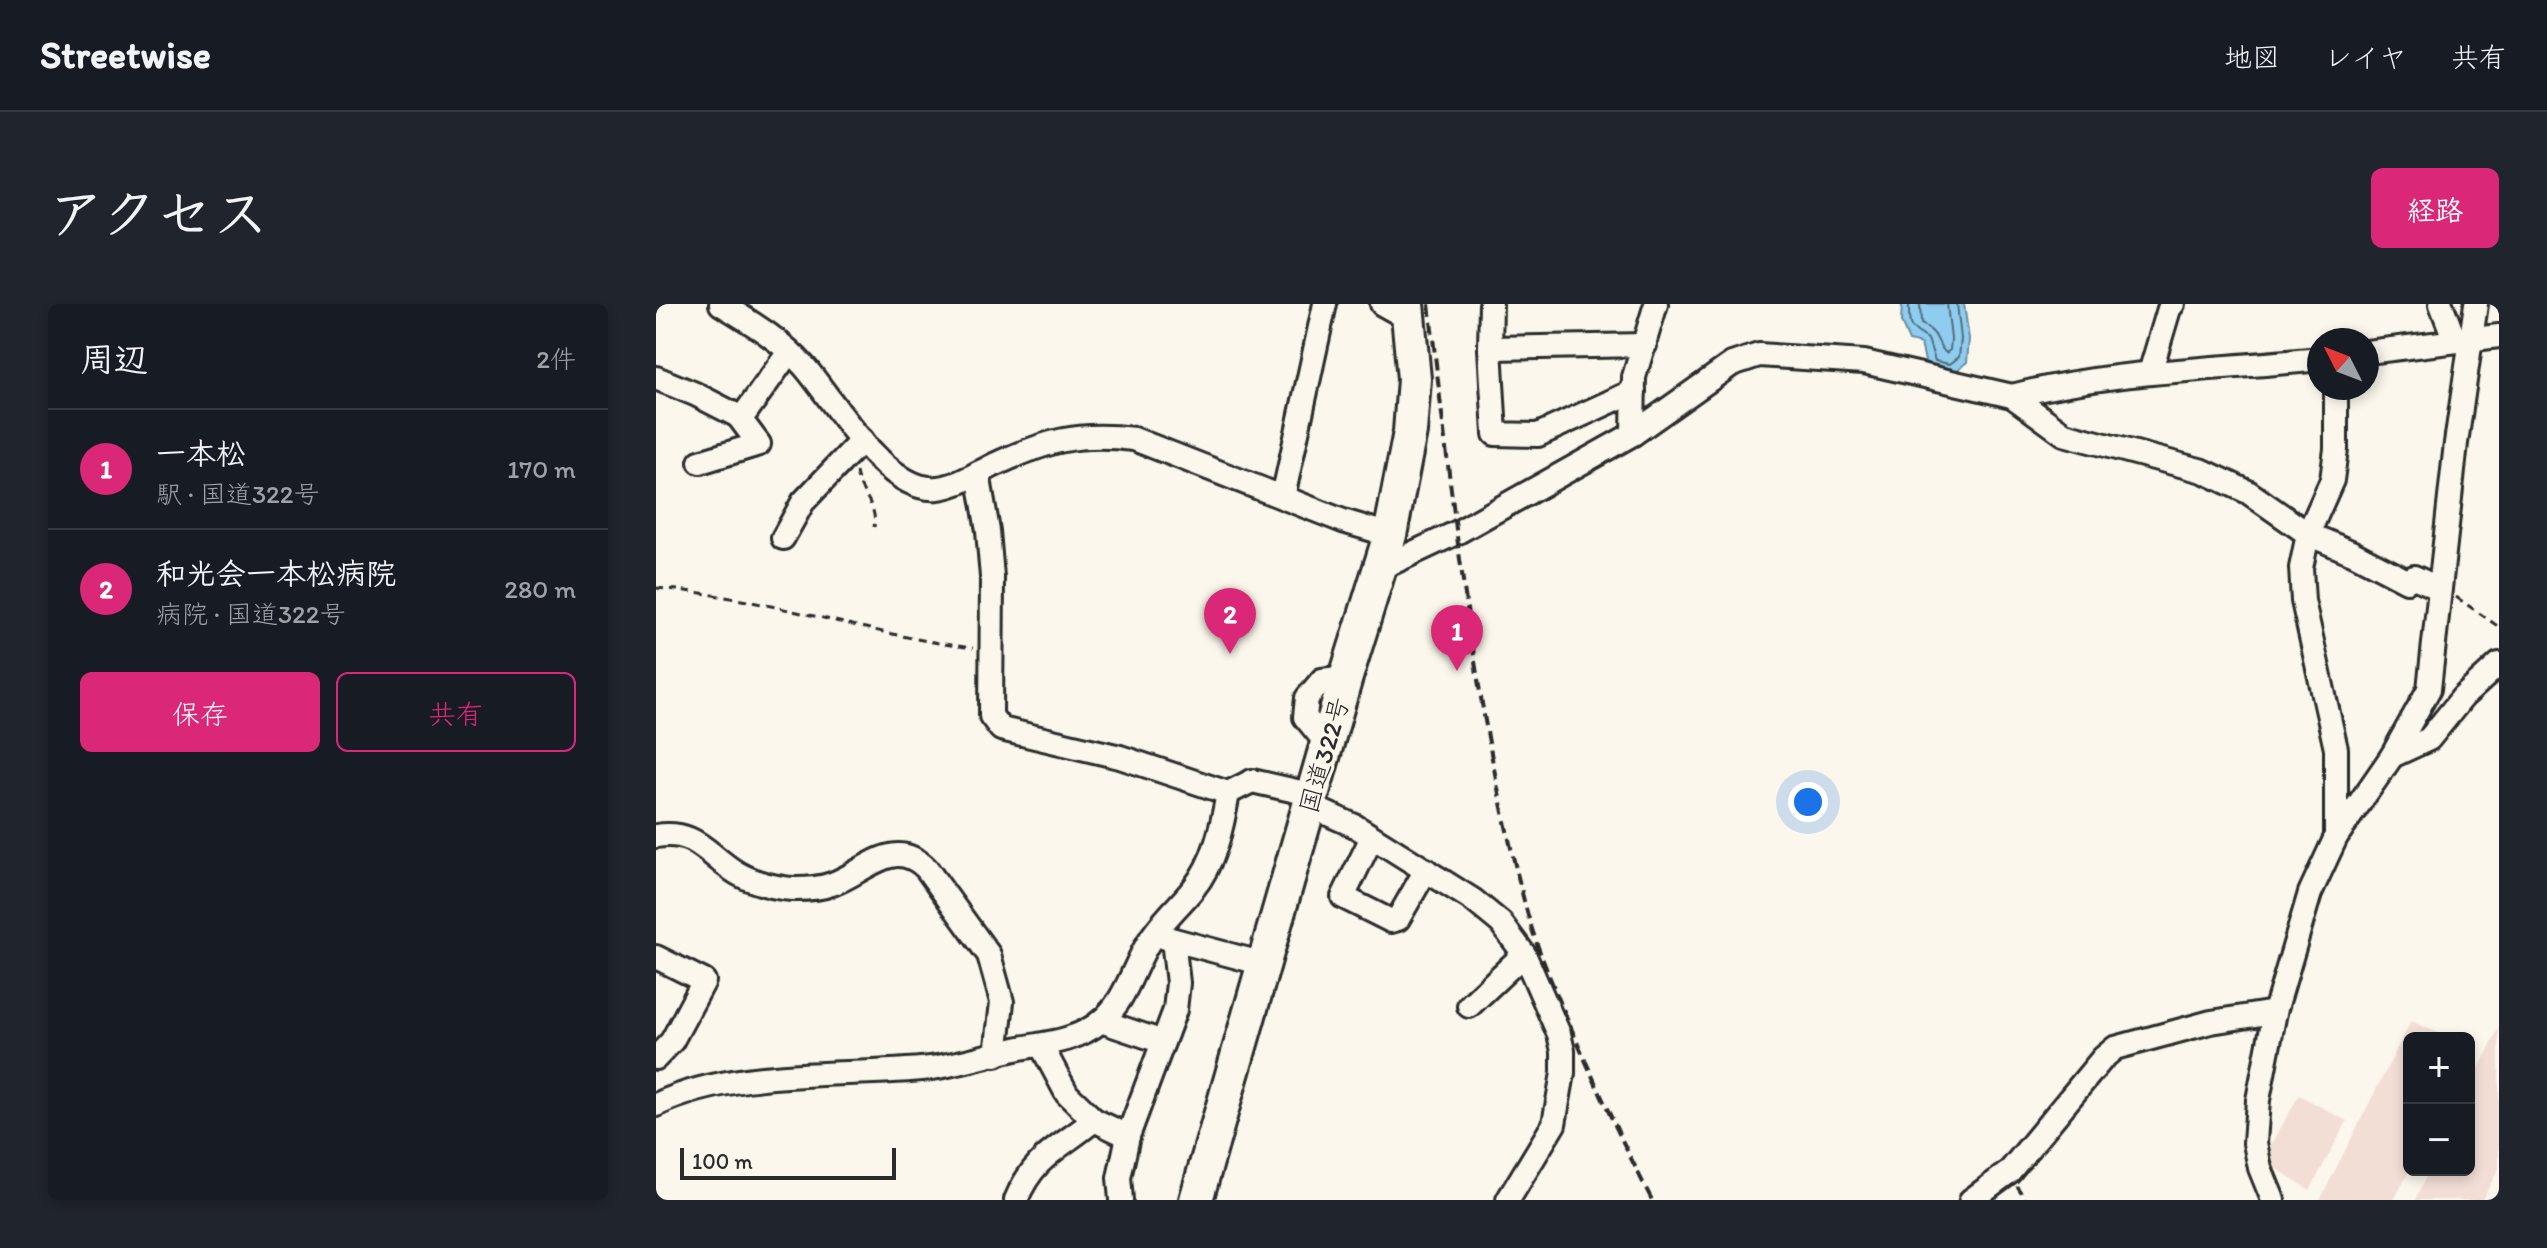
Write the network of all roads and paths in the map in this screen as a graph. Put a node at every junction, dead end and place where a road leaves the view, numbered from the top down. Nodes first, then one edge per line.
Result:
1 (721, 304) edge
2 (1325, 304) edge
3 (1491, 304) edge
4 (1656, 304) edge
5 (2173, 304) edge
6 (2441, 304) edge
7 (2476, 304) edge
8 (1399, 309) edge
9 (2499, 336) edge
10 (2462, 340) junction
11 (1645, 345) junction
12 (1490, 348) junction
13 (2379, 350) edge
14 (789, 352) junction
15 (2307, 360) edge
16 (2150, 373) junction
17 (656, 378) edge
18 (1634, 391) junction
19 (2012, 396) junction
20 (2336, 400) edge
21 (738, 416) junction
22 (1633, 434) junction
23 (859, 443) junction
24 (700, 462) dead end
25 (978, 473) junction
26 (1283, 497) junction
27 (874, 527) dead end
28 (2308, 534) junction
29 (1390, 535) junction
30 (783, 538) dead end
31 (1379, 569) junction
32 (656, 588) edge
33 (2438, 588) junction
34 (2499, 627) edge
35 (993, 648) junction
36 (2499, 664) edge
37 (2392, 756) junction
38 (1228, 793) junction
39 (1312, 801) junction
40 (656, 836) edge
41 (1372, 837) junction
42 (2336, 837) junction
43 (1426, 870) junction
44 (1163, 937) junction
45 (1524, 954) junction
46 (656, 957) edge
47 (1264, 964) junction
48 (1469, 1006) dead end
49 (2275, 1012) junction
50 (1101, 1021) junction
51 (1163, 1042) junction
52 (1041, 1045) junction
53 (996, 1055) junction
54 (656, 1058) edge
55 (656, 1105) edge
56 (1094, 1120) junction
57 (1128, 1136) junction
58 (1016, 1200) edge
59 (1121, 1200) edge
60 (1196, 1200) edge
61 (1508, 1200) edge
62 (1971, 1200) edge
63 (2273, 1200) edge

1 - 14 street
2 - 26 street
3 - 12 street
4 - 11 street
5 - 16 street
6 - 10 street
7 - 10 street
8 - 29 highway, 国道322号
9 - 10 street
10 - 13 street
10 - 33 street
11 - 12 street
11 - 18 street
12 - 18 street
14 - 21 street
14 - 23 street
15 - 16 street
16 - 19 street
17 - 21 street
18 - 22 street
19 - 22 street
19 - 28 street
20 - 28 street
21 - 24 street
22 - 31 street
23 - 25 street
23 - 27 path
23 - 30 street
25 - 26 street
25 - 35 street
26 - 29 street
28 - 33 street
28 - 42 street
29 - 31 highway, 国道322号
31 - 39 highway, 国道322号
32 - 35 path
33 - 34 path
33 - 37 street
35 - 38 street
36 - 37 street
37 - 42 street
38 - 39 street
38 - 44 street
39 - 41 street
39 - 47 highway, 国道322号
40 - 53 street
41 - 43 street
41 - 43 street
42 - 49 street
43 - 45 street
44 - 47 street
44 - 50 street
44 - 51 street
45 - 48 street
45 - 61 street
46 - 54 street
47 - 60 highway, 国道322号
49 - 62 street
49 - 63 street
50 - 51 street
50 - 52 street
51 - 57 street
52 - 53 street
52 - 56 street
53 - 55 street
56 - 57 street
56 - 58 street
57 - 59 street

